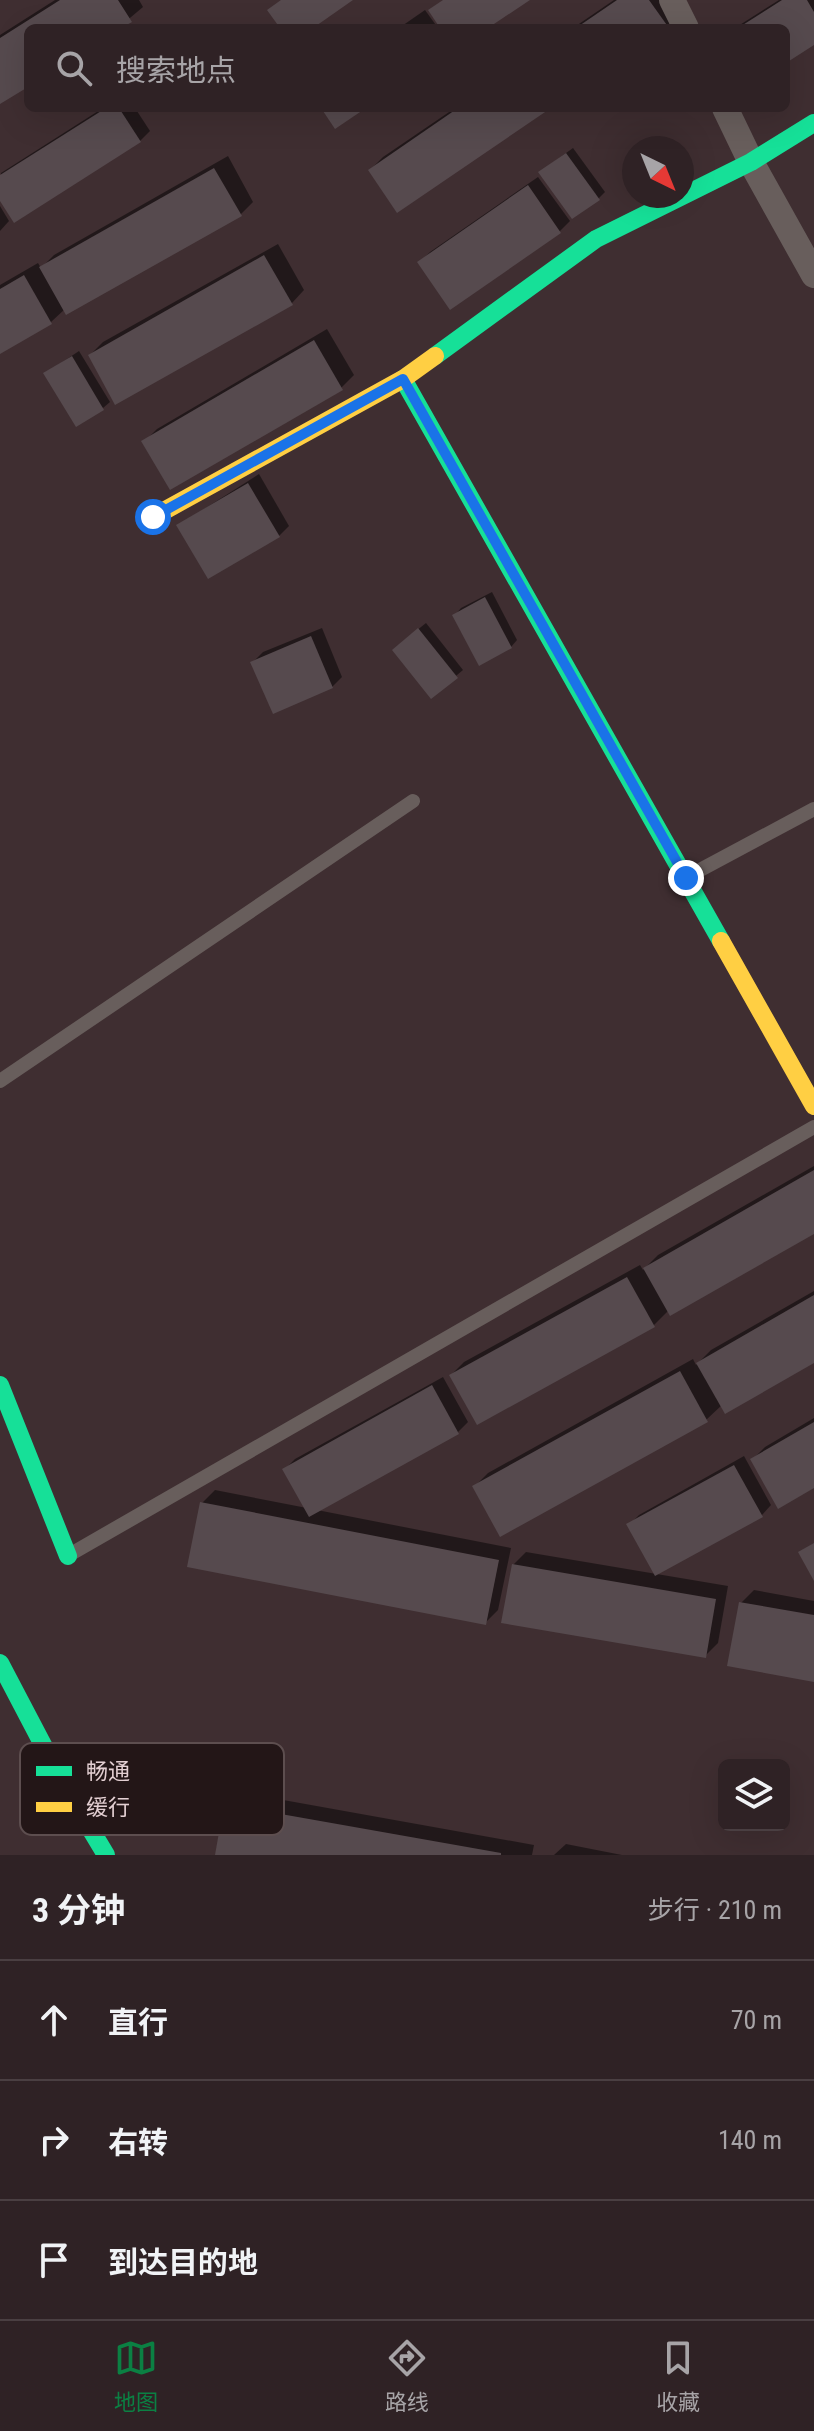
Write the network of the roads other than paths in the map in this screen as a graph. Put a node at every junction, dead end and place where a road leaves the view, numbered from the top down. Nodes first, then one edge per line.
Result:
1 (672, 0) edge
2 (684, 24) edge
3 (727, 112) edge
4 (814, 123) edge
5 (751, 162) junction
6 (814, 275) edge
7 (403, 379) junction
8 (153, 517) dead end
9 (413, 801) dead end
10 (814, 809) edge
11 (686, 878) junction
12 (0, 1081) edge
13 (814, 1106) edge
14 (814, 1127) edge
15 (0, 1385) edge
16 (68, 1556) joint
17 (0, 1663) edge
18 (42, 1743) edge
19 (94, 1835) edge
20 (106, 1855) edge

1 - 2 street
3 - 5 street
4 - 5 street
5 - 6 street
5 - 7 street
7 - 8 street
7 - 11 street
9 - 12 lane
10 - 11 lane
11 - 13 street
14 - 16 lane
15 - 16 street
17 - 18 street
19 - 20 street

